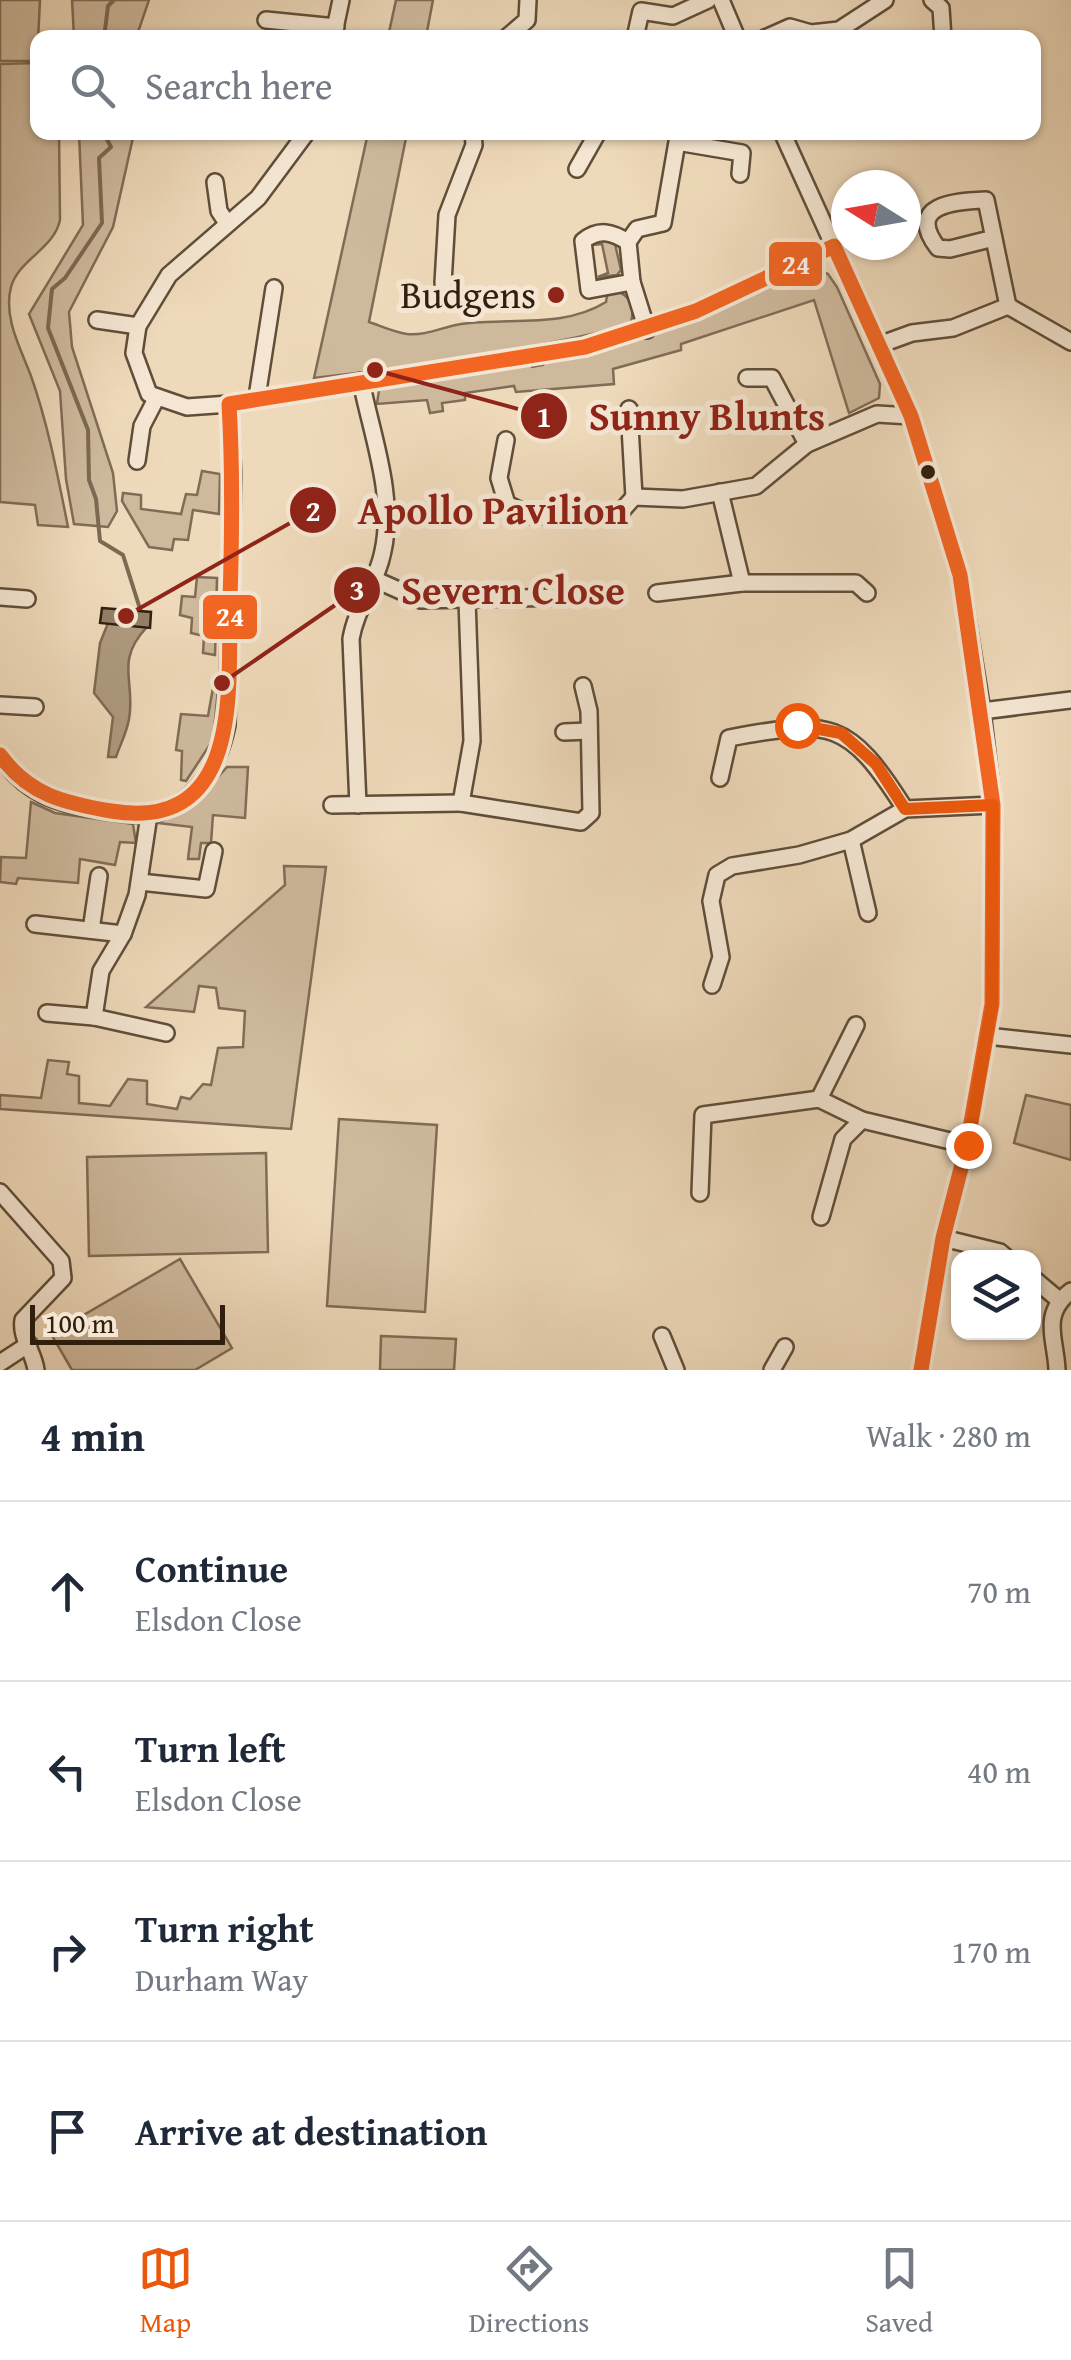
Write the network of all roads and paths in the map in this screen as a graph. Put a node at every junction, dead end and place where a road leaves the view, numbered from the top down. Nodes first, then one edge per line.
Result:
1 (341, 0) edge
2 (528, 0) edge
3 (708, 0) edge
4 (721, 0) edge
5 (885, 0) edge
6 (932, 0) edge
7 (266, 20) dead end
8 (299, 30) edge
9 (334, 30) edge
10 (515, 30) edge
11 (637, 30) edge
12 (734, 30) edge
13 (839, 30) edge
14 (942, 30) edge
15 (301, 140) edge
16 (474, 140) edge
17 (593, 140) edge
18 (786, 140) edge
19 (577, 169) dead end
20 (740, 174) dead end
21 (214, 182) dead end
22 (227, 224) junction
23 (994, 238) junction
24 (831, 239) edge
25 (628, 242) junction
26 (831, 247) edge
27 (840, 260) edge
28 (632, 282) junction
29 (442, 283) dead end
30 (274, 288) dead end
31 (1008, 306) junction
32 (98, 320) dead end
33 (138, 326) junction
34 (647, 330) junction
35 (1071, 342) edge
36 (879, 344) junction
37 (747, 378) dead end
38 (361, 381) junction
39 (157, 397) junction
40 (257, 397) junction
41 (229, 404) junction
42 (628, 409) dead end
43 (912, 416) junction
44 (506, 440) dead end
45 (807, 444) junction
46 (137, 461) dead end
47 (720, 492) junction
48 (634, 497) junction
49 (376, 580) junction
50 (742, 583) junction
51 (658, 593) dead end
52 (867, 593) dead end
53 (563, 596) dead end
54 (0, 597) edge
55 (28, 599) dead end
56 (467, 600) junction
57 (583, 686) dead end
58 (1071, 700) edge
59 (0, 705) edge
60 (34, 707) dead end
61 (982, 710) junction
62 (589, 731) junction
63 (564, 732) dead end
64 (0, 755) edge
65 (5, 777) edge
66 (720, 778) dead end
67 (461, 803) junction
68 (332, 805) dead end
69 (358, 805) junction
70 (993, 805) junction
71 (905, 809) junction
72 (149, 815) junction
73 (850, 840) junction
74 (214, 851) dead end
75 (99, 876) dead end
76 (140, 882) junction
77 (868, 913) dead end
78 (36, 924) dead end
79 (90, 930) junction
80 (123, 934) junction
81 (712, 985) dead end
82 (47, 1013) dead end
83 (94, 1017) junction
84 (856, 1026) dead end
85 (166, 1033) dead end
86 (987, 1036) junction
87 (1071, 1046) edge
88 (819, 1099) junction
89 (862, 1120) junction
90 (968, 1145) junction
91 (0, 1192) edge
92 (700, 1193) dead end
93 (821, 1217) dead end
94 (943, 1238) junction
95 (992, 1250) edge
96 (1041, 1283) edge
97 (1065, 1296) edge
98 (662, 1336) dead end
99 (29, 1344) junction
100 (785, 1348) dead end
101 (1, 1362) edge
102 (36, 1370) edge
103 (676, 1370) edge
104 (772, 1370) edge
105 (921, 1370) edge
106 (1056, 1370) edge

1 - 9 street
2 - 10 street
3 - 11 street
4 - 12 street
5 - 13 street
6 - 14 street
7 - 8 street
15 - 22 street
16 - 29 street
17 - 19 street
18 - 24 street
20 - 25 street
21 - 22 street
22 - 33 street
23 - 23 street
23 - 31 street
25 - 28 street
25 - 28 street
26 - 34 street
27 - 36 street
28 - 34 street
30 - 40 street
31 - 35 street
31 - 36 street
32 - 33 street
33 - 39 street
34 - 38 street
36 - 43 street
37 - 45 street
38 - 40 street
38 - 49 street
39 - 41 street
39 - 46 street
40 - 41 street
41 - 72 street
42 - 48 street
43 - 45 street
43 - 61 street
44 - 48 street
45 - 47 street
47 - 48 street
47 - 50 street
49 - 56 street
49 - 69 street
50 - 51 street
50 - 52 street
53 - 56 street
54 - 55 street
56 - 67 street
57 - 62 street
58 - 61 street
59 - 60 street
61 - 70 street
62 - 63 street
62 - 67 street
64 - 65 street
65 - 72 street
66 - 71 street
67 - 69 street
68 - 69 street
70 - 71 street
70 - 86 street
71 - 73 street
72 - 76 street
73 - 77 street
73 - 81 street
74 - 76 street
75 - 79 street
76 - 80 street
78 - 79 street
79 - 80 street
80 - 83 street
82 - 83 street
83 - 85 street
84 - 88 street
86 - 87 street
86 - 90 street
88 - 89 street
88 - 92 street
89 - 90 street
89 - 93 street
90 - 94 street
91 - 99 street
94 - 95 street
94 - 105 street
96 - 97 street
97 - 106 street
98 - 103 street
99 - 101 street
99 - 102 street
100 - 104 street

